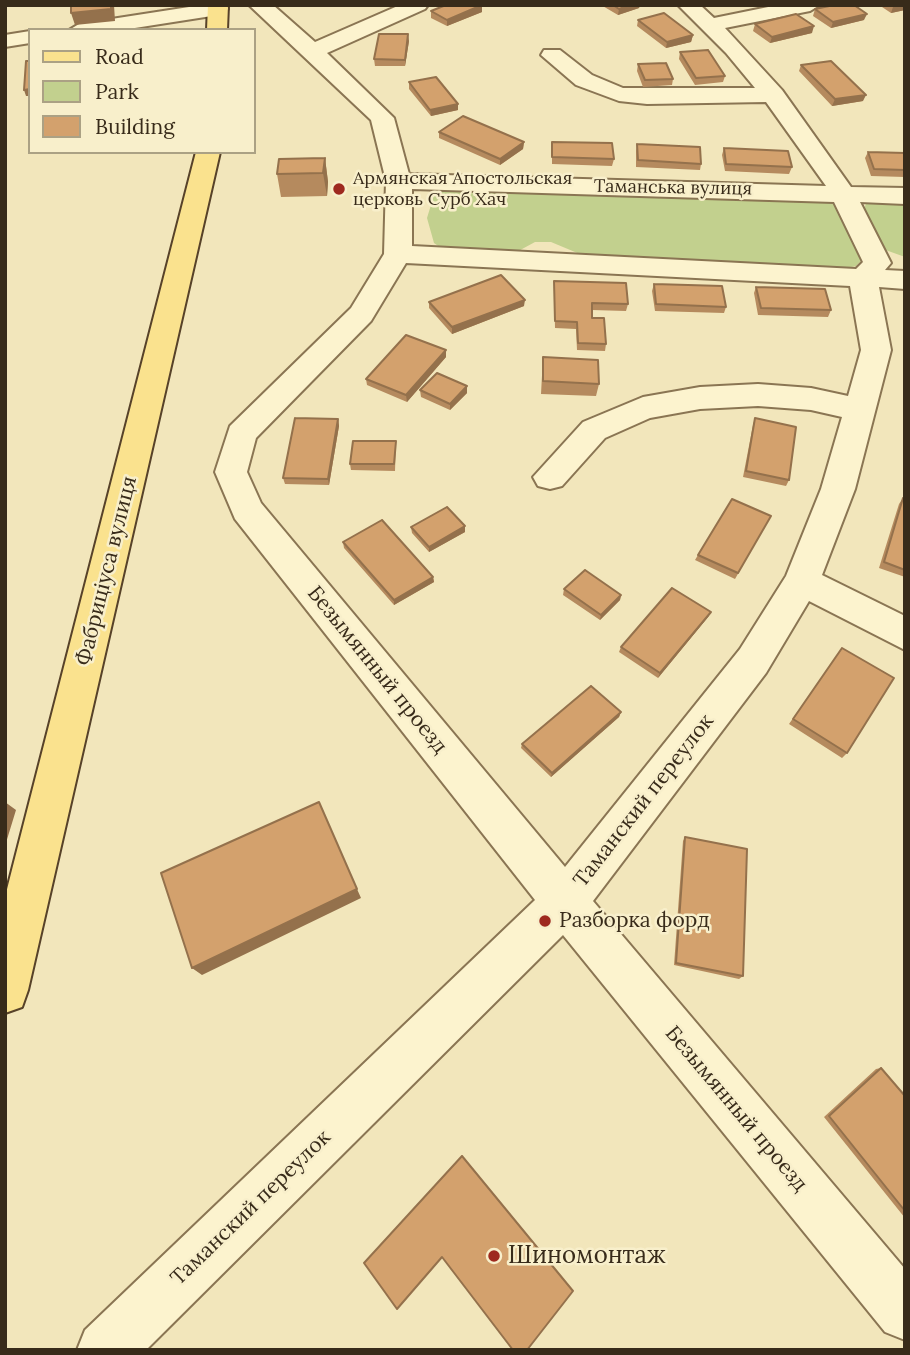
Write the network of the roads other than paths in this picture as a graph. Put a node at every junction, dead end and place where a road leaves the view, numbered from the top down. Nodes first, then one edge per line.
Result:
1 (259, 5) edge
2 (418, 5) edge
3 (688, 5) edge
4 (810, 5) edge
5 (218, 15) edge
6 (711, 24) junction
7 (98, 28) edge
8 (28, 37) edge
9 (5, 41) edge
10 (313, 51) junction
11 (552, 55) dead end
12 (774, 95) junction
13 (208, 154) edge
14 (400, 181) junction
15 (843, 193) junction
16 (905, 196) edge
17 (398, 254) junction
18 (863, 278) junction
19 (905, 280) edge
20 (858, 409) junction
21 (550, 477) dead end
22 (802, 581) junction
23 (905, 634) edge
24 (565, 902) junction
25 (5, 990) edge
26 (905, 1312) edge
27 (106, 1350) edge

1 - 10 street
2 - 10 street
3 - 6 street
4 - 6 street
5 - 7 street
6 - 12 street
8 - 9 street
10 - 14 street
11 - 12 street
12 - 15 street
13 - 25 main road, Фабриціуса вулиця
14 - 15 street, Таманська вулиця
14 - 17 street
15 - 16 street, Таманська вулиця
15 - 18 street, Таманский переулок
17 - 18 street
17 - 24 street, Безымянный проезд
18 - 19 street
18 - 20 street, Таманский переулок
20 - 21 street
20 - 22 street, Таманский переулок
22 - 23 street
22 - 24 street, Таманский переулок
24 - 26 street, Безымянный проезд
24 - 27 street, Таманский переулок

